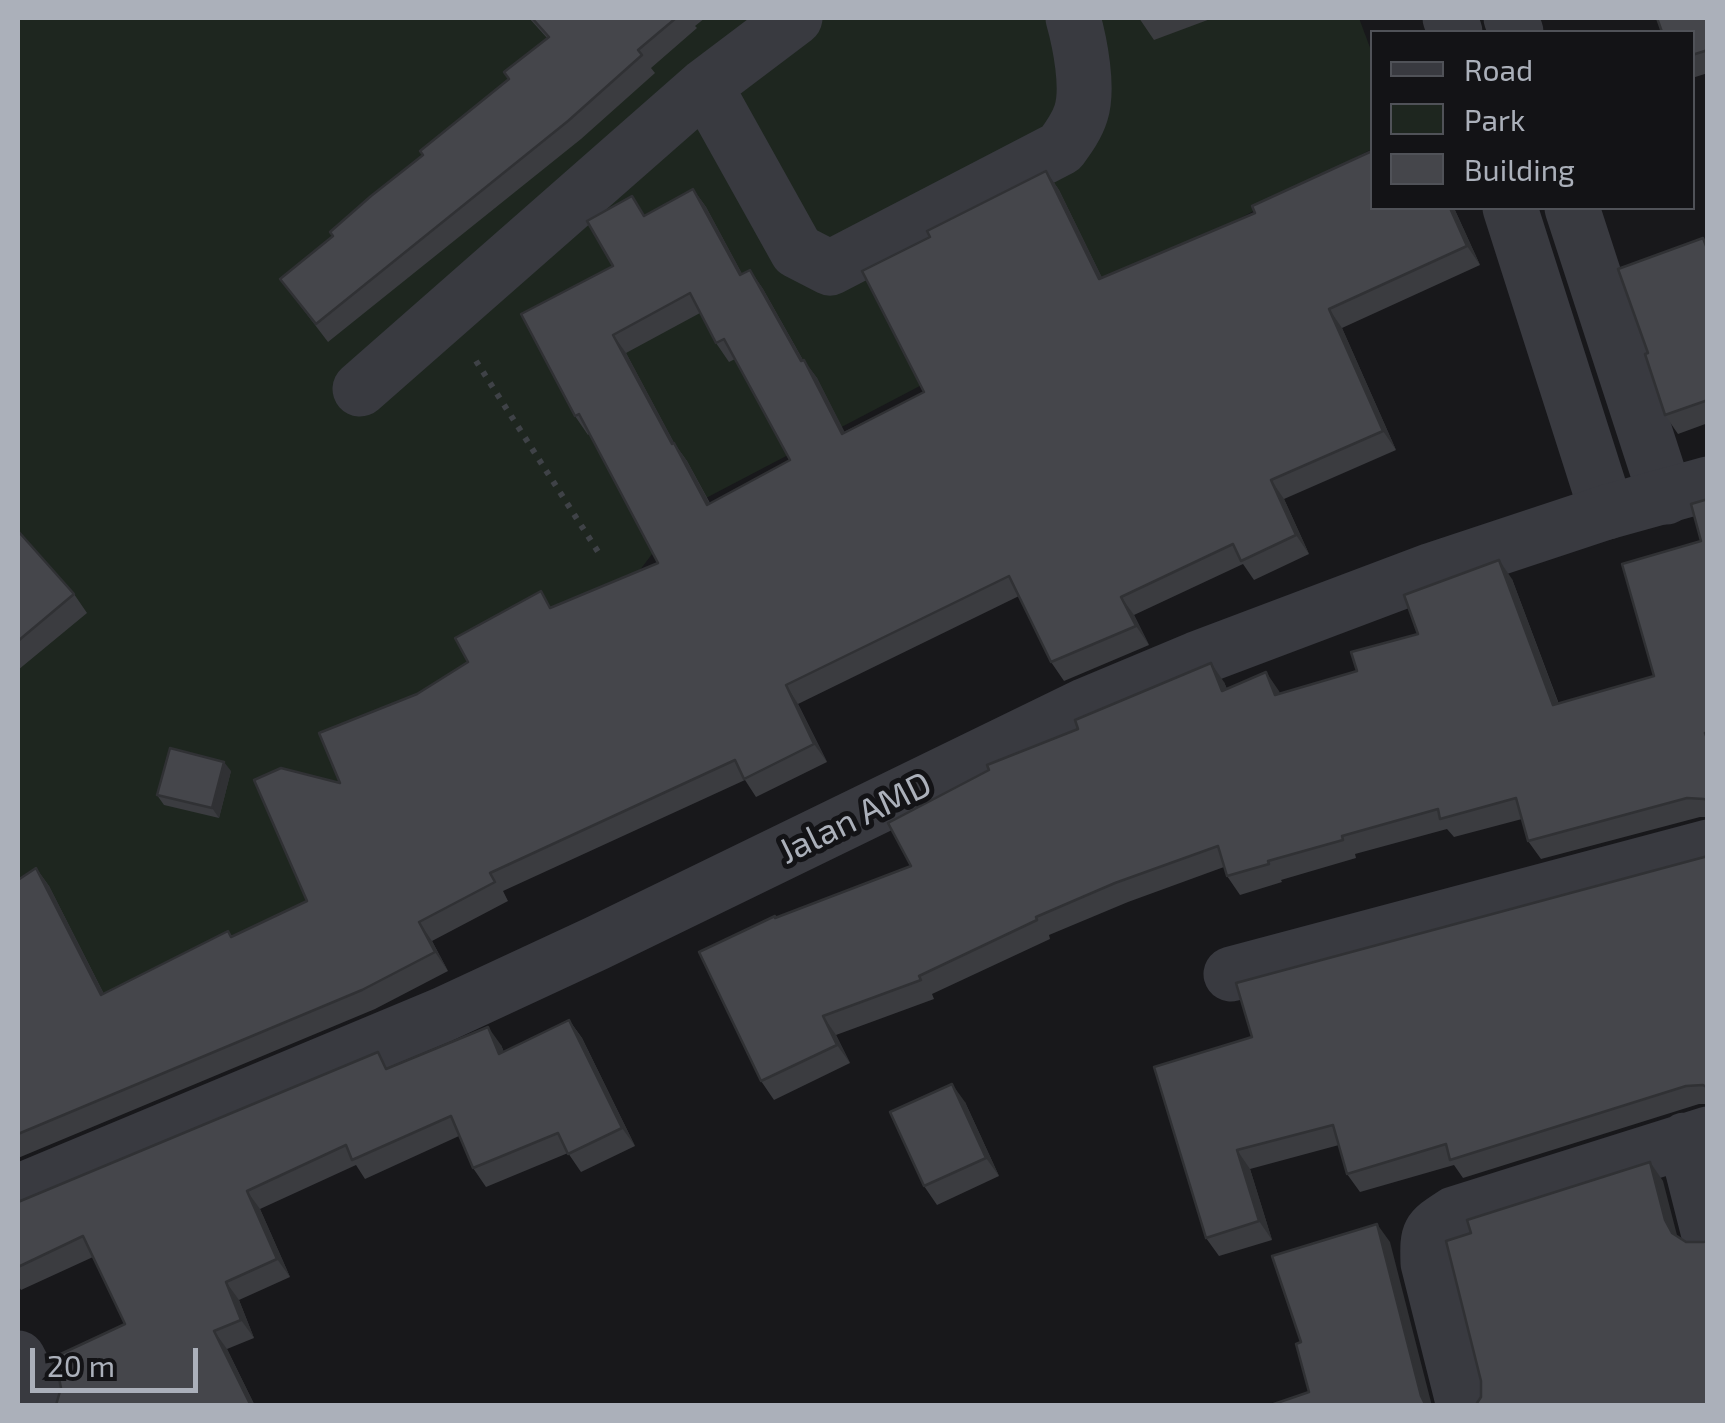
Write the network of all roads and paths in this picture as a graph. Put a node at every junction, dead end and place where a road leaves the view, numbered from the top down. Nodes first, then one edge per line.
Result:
1 (795, 18) edge
2 (1073, 18) edge
3 (705, 86) junction
4 (1511, 210) edge
5 (1573, 210) edge
6 (446, 313) junction
7 (360, 389) dead end
8 (1687, 491) edge
9 (1607, 512) junction
10 (602, 558) dead end
11 (1708, 847) edge
12 (1231, 974) dead end
13 (1696, 1137) edge
14 (18, 1192) edge
15 (1708, 1231) edge
16 (18, 1358) edge
17 (42, 1406) edge
18 (1464, 1406) edge

1 - 3 street
2 - 3 street
3 - 6 street
4 - 9 street
5 - 8 street
6 - 7 street
6 - 10 path
8 - 9 street, Jalan AMD
9 - 14 street, Jalan AMD
11 - 12 street
13 - 15 street
13 - 18 street
16 - 17 street

